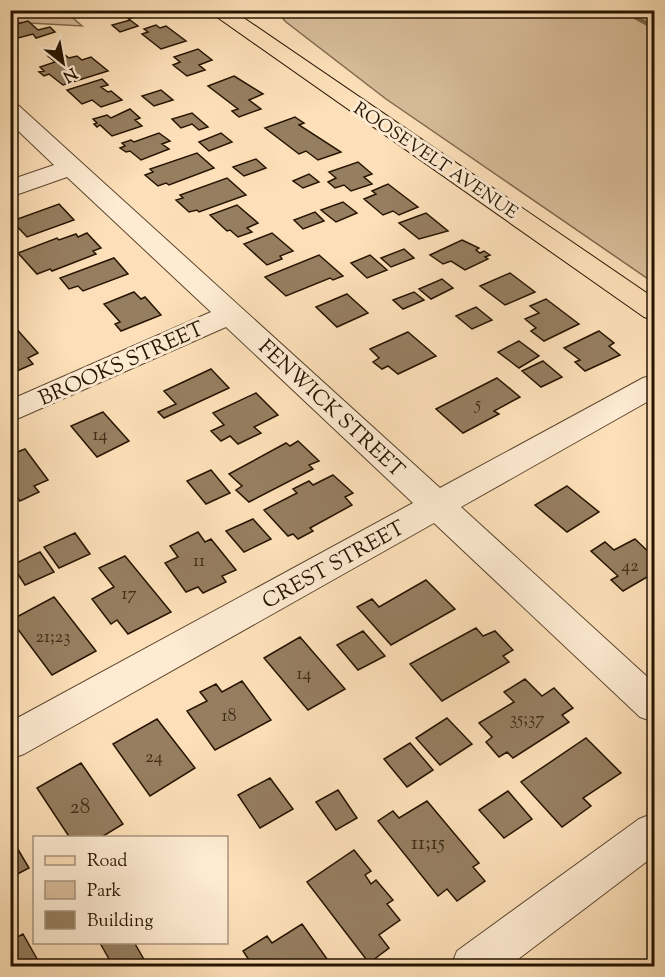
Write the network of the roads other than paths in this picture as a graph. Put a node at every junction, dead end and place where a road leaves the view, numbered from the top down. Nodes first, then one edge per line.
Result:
1 (217, 10) edge
2 (10, 110) edge
3 (71, 167) junction
4 (10, 189) edge
5 (654, 311) edge
6 (231, 314) junction
7 (654, 385) edge
8 (10, 412) edge
9 (438, 505) junction
10 (654, 706) edge
11 (10, 742) edge
12 (654, 832) edge
13 (473, 966) edge

1 - 5 main road, ROOSEVELT AVENUE
2 - 3 street, FENWICK STREET
3 - 4 street
3 - 6 street, FENWICK STREET
6 - 8 street, BROOKS STREET
6 - 9 street, FENWICK STREET
7 - 9 street, CREST STREET
9 - 10 street, FENWICK STREET
9 - 11 street, CREST STREET
12 - 13 street

